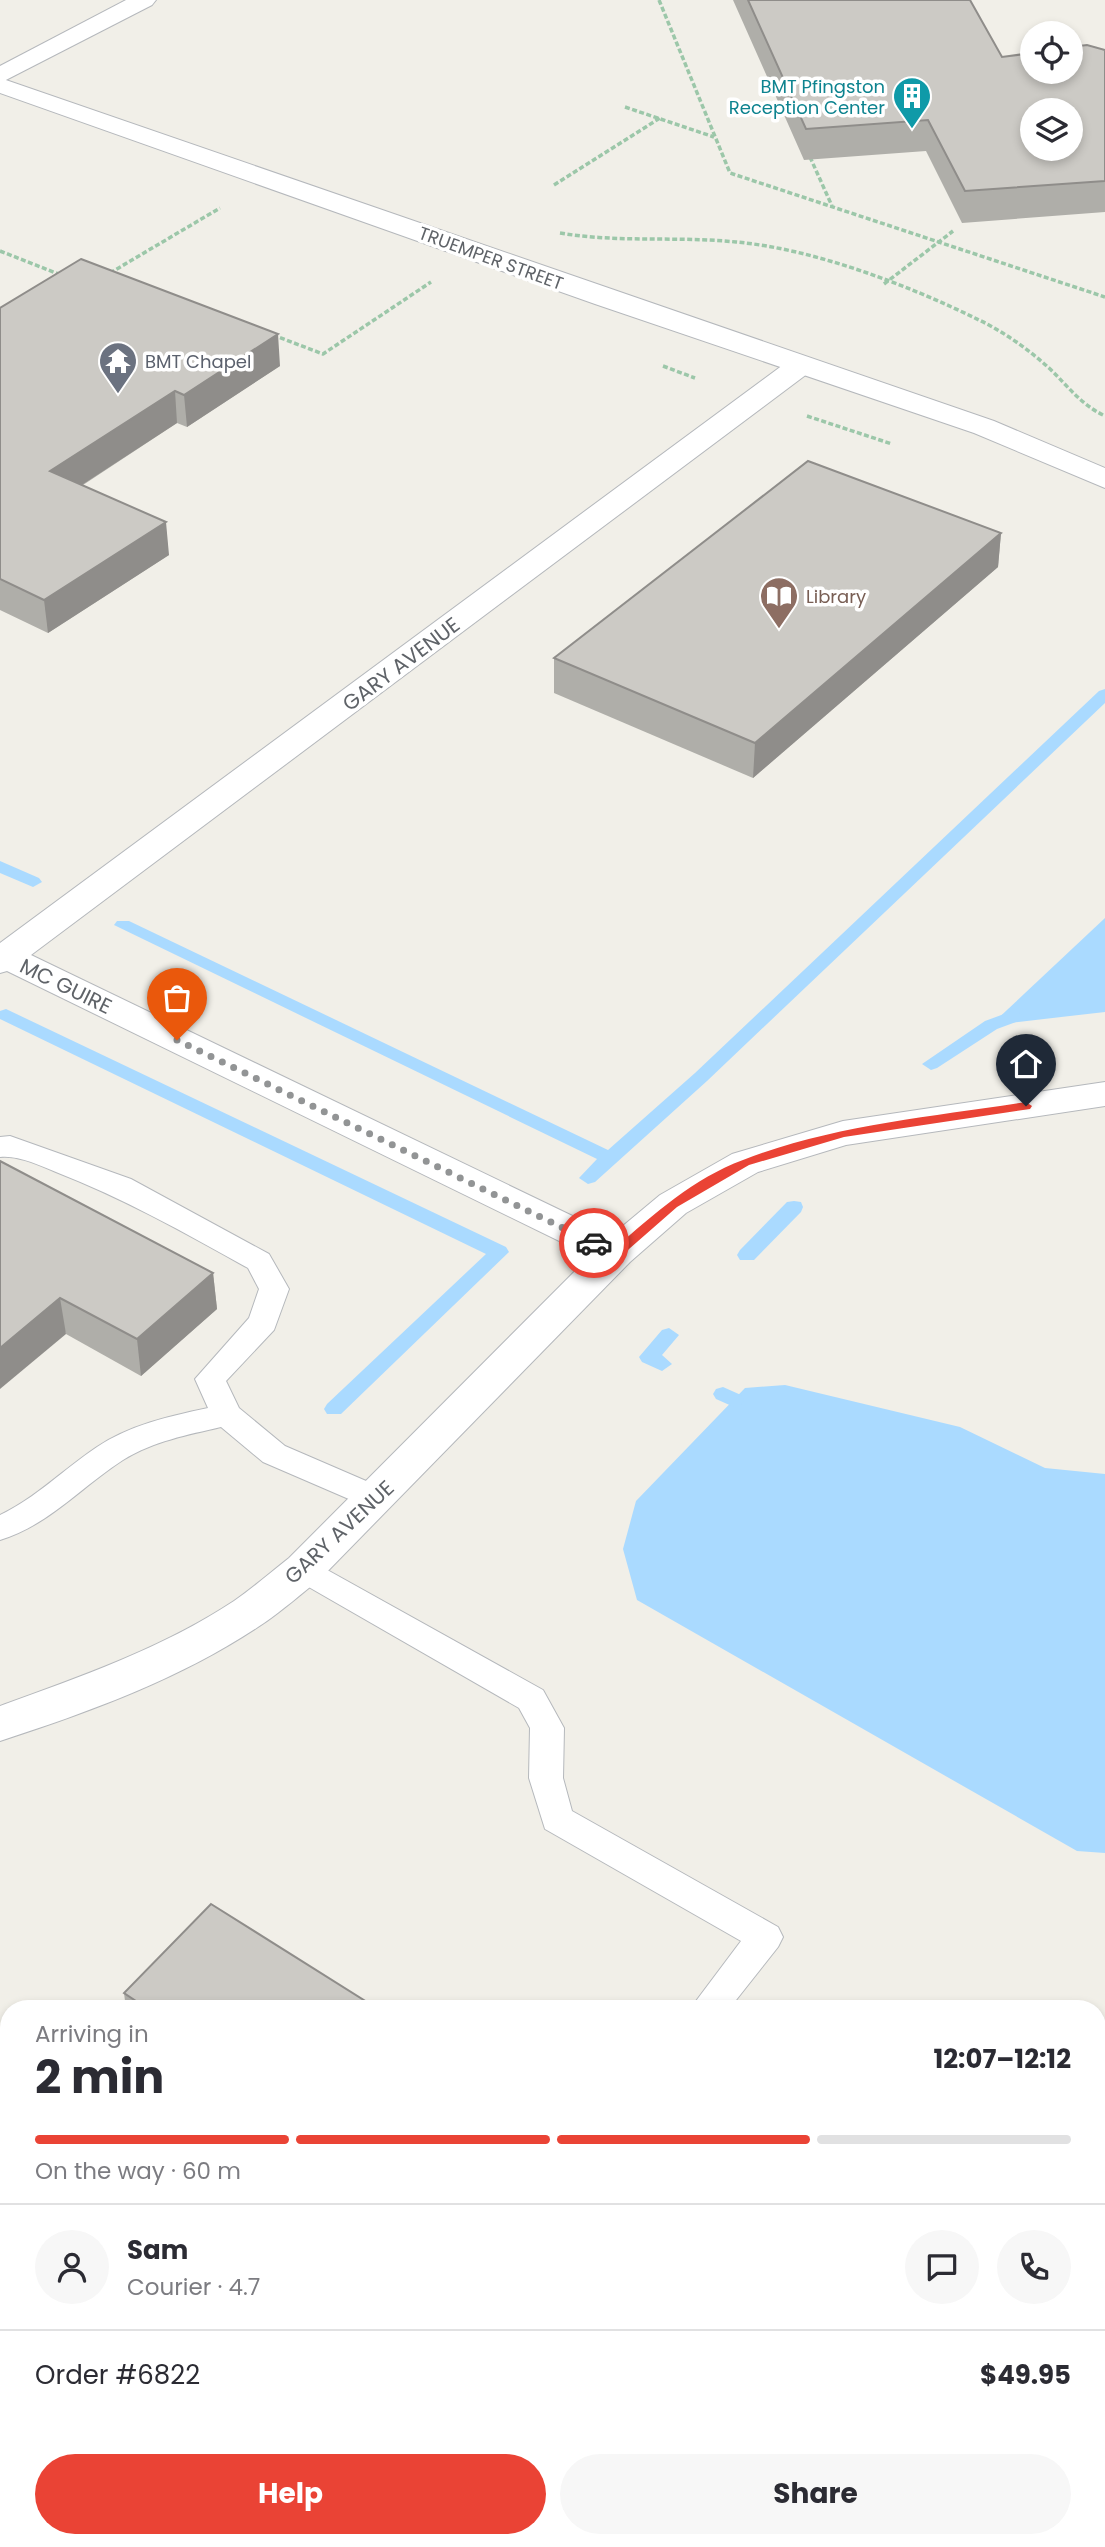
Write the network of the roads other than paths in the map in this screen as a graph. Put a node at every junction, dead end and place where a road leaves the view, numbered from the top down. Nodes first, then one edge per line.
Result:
1 (144, 0) edge
2 (0, 76) edge
3 (0, 85) edge
4 (801, 365) junction
5 (984, 427) junction
6 (1105, 454) edge
7 (1105, 478) edge
8 (2, 958) edge
9 (1105, 1094) edge
10 (0, 1147) edge
11 (617, 1253) junction
12 (227, 1415) junction
13 (376, 1498) junction
14 (0, 1528) edge
15 (304, 1569) junction
16 (0, 1724) edge
17 (715, 2000) edge

1 - 2 street
3 - 4 street, TRUEMPER STREET
4 - 5 street, TRUEMPER STREET
4 - 8 street, GARY AVENUE
5 - 6 street, TRUEMPER STREET
5 - 7 street, TRUEMPER STREET
8 - 11 street, MC GUIRE
9 - 11 street, GARY AVENUE
10 - 12 lane
11 - 13 street, GARY AVENUE
12 - 13 lane
12 - 14 lane
13 - 15 street, GARY AVENUE
15 - 16 street, GARY AVENUE
15 - 17 lane

